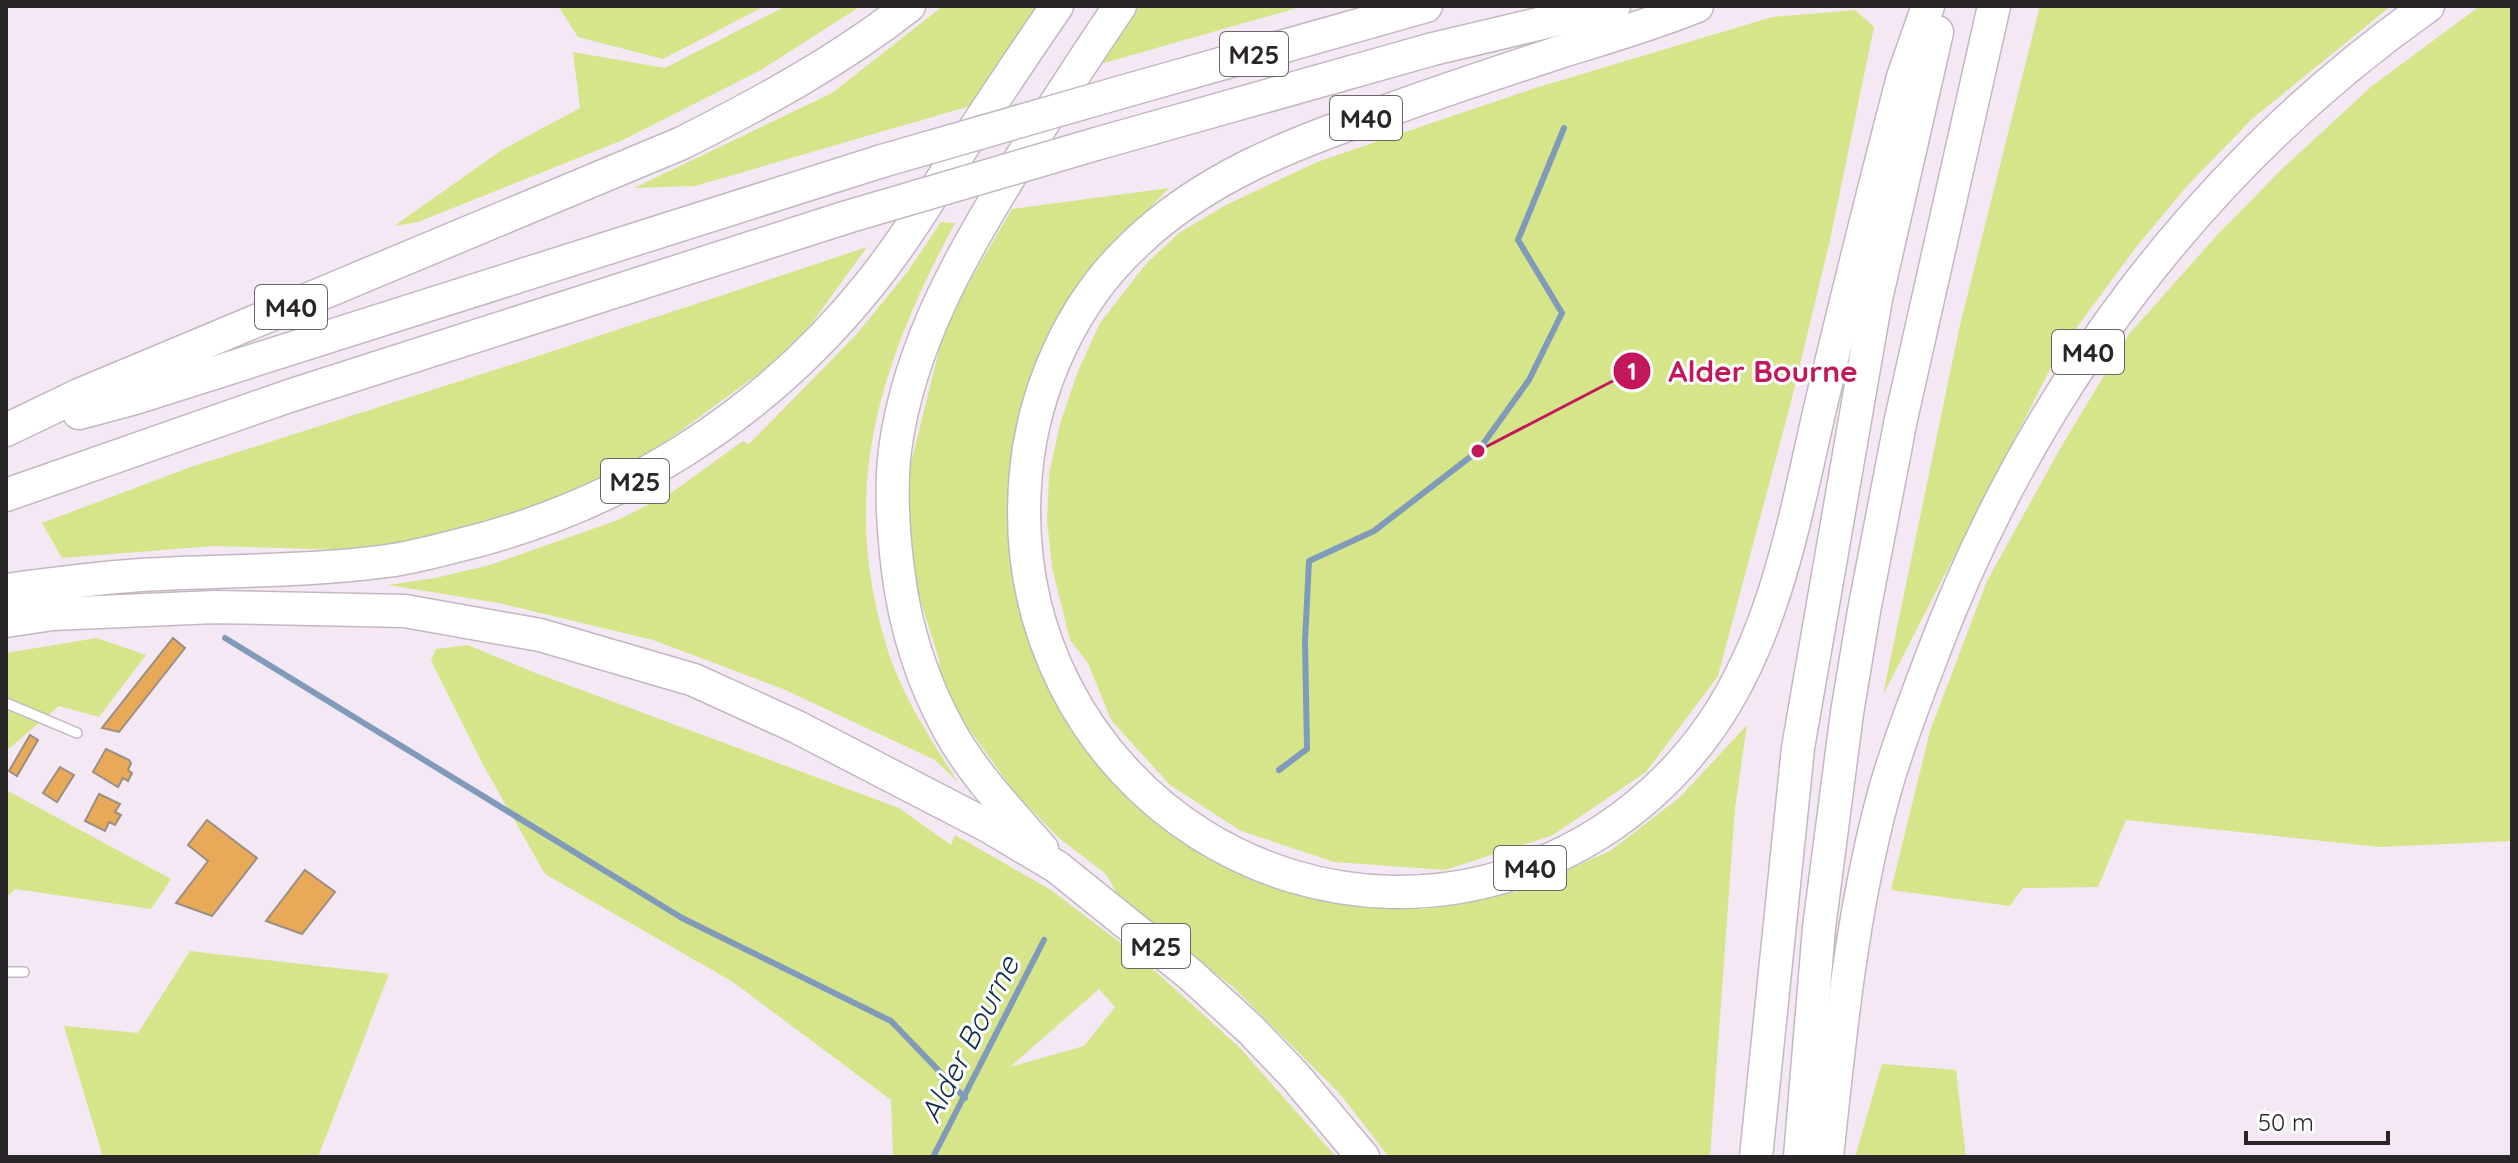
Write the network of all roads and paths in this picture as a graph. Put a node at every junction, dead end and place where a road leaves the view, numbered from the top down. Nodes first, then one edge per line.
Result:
1 (909, 6) edge
2 (1057, 6) edge
3 (1120, 6) edge
4 (1426, 6) edge
5 (1614, 6) edge
6 (1697, 6) edge
7 (1928, 6) edge
8 (1943, 6) edge
9 (2428, 6) edge
10 (1991, 18) edge
11 (1923, 46) junction
12 (6, 431) edge
13 (6, 495) edge
14 (6, 590) edge
15 (6, 621) edge
16 (6, 703) edge
17 (77, 733) dead end
18 (1057, 867) junction
19 (6, 972) edge
20 (24, 972) dead end
21 (1363, 1157) edge
22 (1756, 1157) edge
23 (1800, 1157) edge
24 (1827, 1157) edge

1 - 12 highway, M40
2 - 14 highway, M25
3 - 18 highway, M25
4 - 12 highway, M25, bridge
5 - 13 highway, M25, bridge
6 - 11 highway, M40
7 - 11 highway, M40
8 - 11 highway, M40
9 - 24 highway, M40
10 - 23 highway
11 - 22 highway, M40
15 - 18 highway, M25
16 - 17 lane
18 - 21 highway, M25
19 - 20 lane

